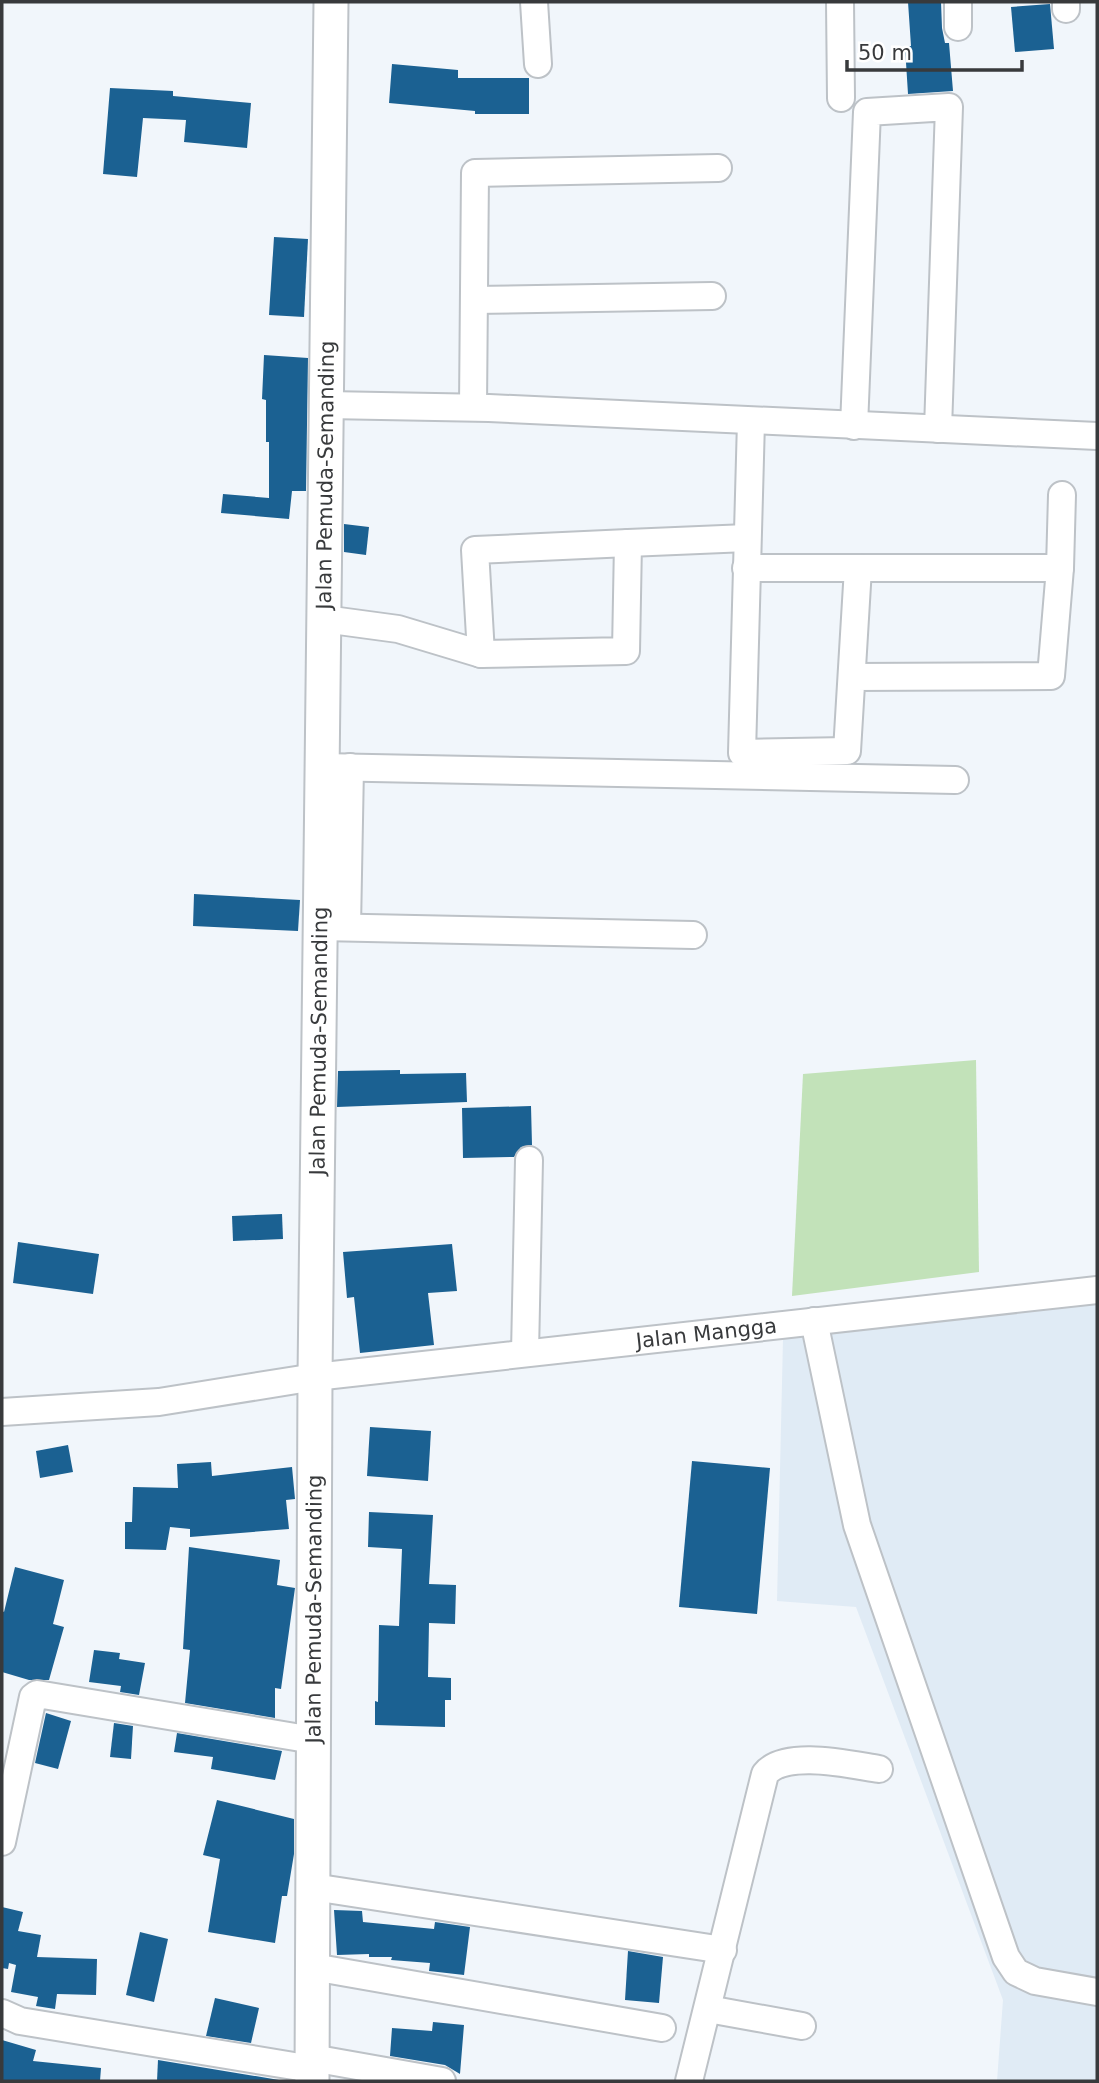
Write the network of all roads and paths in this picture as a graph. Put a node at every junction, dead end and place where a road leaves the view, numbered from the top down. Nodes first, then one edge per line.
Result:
1 (331, 2) edge
2 (534, 2) edge
3 (840, 2) edge
4 (538, 64) dead end
5 (841, 97) dead end
6 (718, 168) dead end
7 (712, 296) dead end
8 (474, 300) junction
9 (327, 405) junction
10 (473, 407) junction
11 (751, 421) junction
12 (854, 426) junction
13 (938, 429) junction
14 (1097, 436) edge
15 (1062, 495) dead end
16 (747, 538) junction
17 (628, 543) junction
18 (746, 568) junction
19 (858, 568) junction
20 (1060, 568) junction
21 (324, 619) junction
22 (481, 654) junction
23 (852, 677) junction
24 (336, 767) junction
25 (956, 780) dead end
26 (334, 927) junction
27 (693, 934) dead end
28 (529, 1160) dead end
29 (1097, 1290) edge
30 (814, 1321) junction
31 (525, 1353) junction
32 (315, 1377) junction
33 (2, 1412) edge
34 (313, 1741) junction
35 (879, 1769) dead end
36 (2, 1842) edge
37 (313, 1887) junction
38 (723, 1950) junction
39 (313, 1967) junction
40 (1097, 1992) edge
41 (708, 2009) junction
42 (2, 2013) edge
43 (802, 2026) dead end
44 (662, 2028) dead end
45 (312, 2069) edge
46 (442, 2081) edge
47 (689, 2081) edge

1 - 9 main road, Jalan Pemuda-Semanding
2 - 4 street
3 - 5 street
6 - 8 street
7 - 8 street
8 - 10 street
9 - 10 street
9 - 21 main road, Jalan Pemuda-Semanding
10 - 11 street
11 - 12 street
11 - 16 street
12 - 13 street
12 - 13 street
13 - 14 street
15 - 20 street
16 - 17 street
16 - 18 street
17 - 22 street
17 - 22 street
18 - 19 street
18 - 23 street
19 - 20 street
19 - 23 street
20 - 23 street
21 - 22 street
21 - 24 main road, Jalan Pemuda-Semanding
24 - 25 street
24 - 26 main road, Jalan Pemuda-Semanding
26 - 27 street
26 - 32 main road, Jalan Pemuda-Semanding
28 - 31 street
29 - 30 street, Jalan Mangga
30 - 31 street, Jalan Mangga
30 - 40 street
31 - 32 street, Jalan Mangga
32 - 33 street, Jalan Mangga
32 - 34 main road, Jalan Pemuda-Semanding
34 - 36 street
34 - 37 main road, Jalan Pemuda-Semanding
35 - 38 street
37 - 38 street
37 - 39 main road, Jalan Pemuda-Semanding
38 - 41 street
39 - 44 street
39 - 45 main road, Jalan Pemuda-Semanding
41 - 43 street
41 - 47 street
42 - 45 street
45 - 46 street

